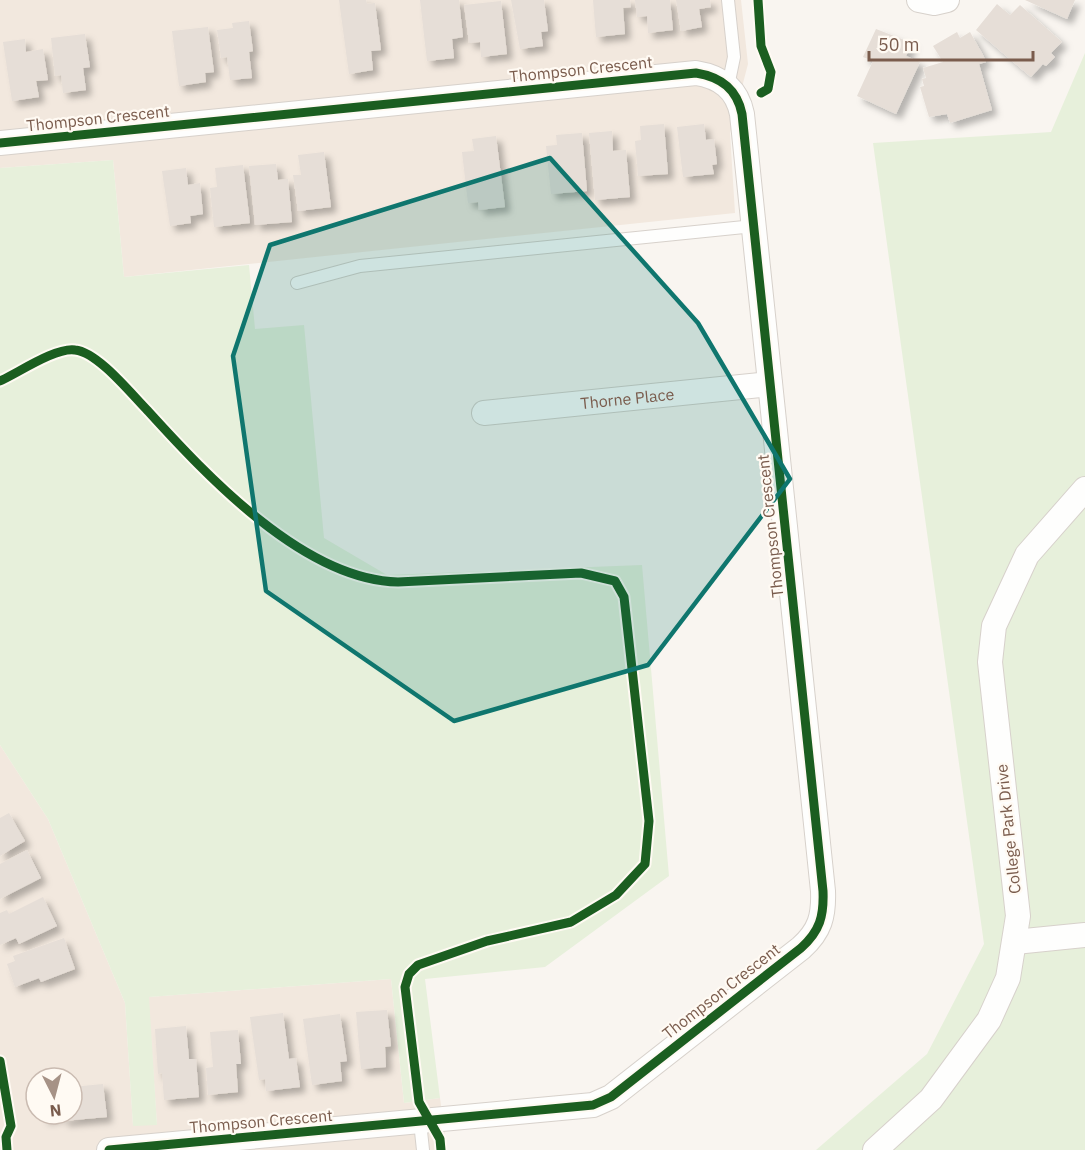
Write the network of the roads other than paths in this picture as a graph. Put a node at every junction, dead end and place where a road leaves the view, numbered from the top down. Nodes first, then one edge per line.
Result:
1 (728, 0) edge
2 (919, 0) edge
3 (947, 0) edge
4 (728, 86) junction
5 (0, 143) edge
6 (754, 226) junction
7 (297, 283) dead end
8 (771, 384) junction
9 (484, 413) dead end
10 (1085, 489) edge
11 (1085, 935) edge
12 (1016, 942) junction
13 (420, 1122) junction
14 (891, 1145) edge
15 (109, 1150) edge
16 (423, 1150) edge

1 - 4 lane
2 - 3 street
4 - 5 street, Thompson Crescent
4 - 6 street, Thompson Crescent
6 - 7 lane
6 - 8 street, Thompson Crescent
8 - 9 street, Thorne Place
8 - 13 street, Thompson Crescent
10 - 12 street, College Park Drive
11 - 12 street
12 - 14 street, College Park Drive
13 - 15 street, Thompson Crescent
13 - 16 lane

